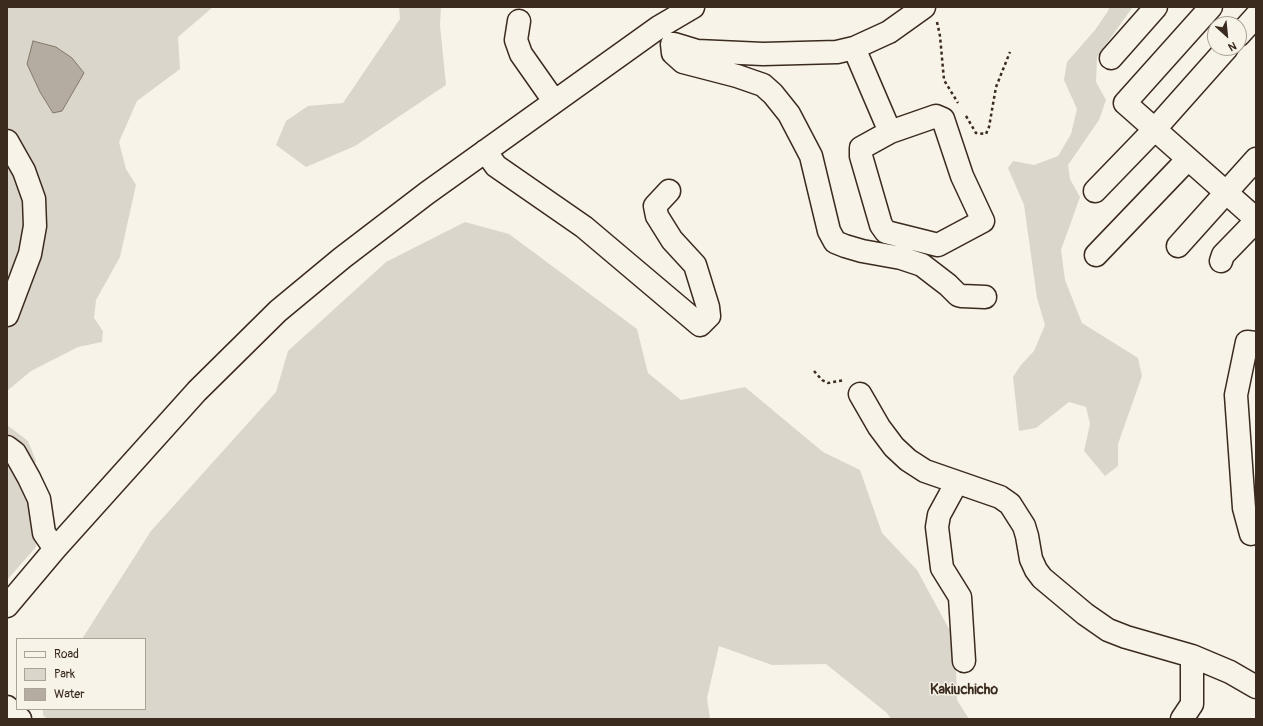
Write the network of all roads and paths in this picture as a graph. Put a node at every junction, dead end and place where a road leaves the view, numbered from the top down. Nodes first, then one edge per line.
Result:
1 (693, 7) edge
2 (1156, 7) edge
3 (1211, 7) edge
4 (931, 14) edge
5 (1256, 16) edge
6 (519, 20) dead end
7 (1247, 26) edge
8 (659, 27) junction
9 (672, 44) junction
10 (854, 48) junction
11 (1010, 52) dead end
12 (1220, 56) edge
13 (1111, 58) dead end
14 (554, 101) junction
15 (960, 106) dead end
16 (964, 113) dead end
17 (1155, 129) junction
18 (890, 132) junction
19 (7, 141) edge
20 (485, 151) junction
21 (1188, 159) junction
22 (1256, 159) edge
23 (669, 191) dead end
24 (1095, 191) dead end
25 (1226, 193) junction
26 (1256, 220) edge
27 (1178, 246) dead end
28 (1096, 255) dead end
29 (1221, 261) dead end
30 (985, 297) dead end
31 (7, 315) edge
32 (1256, 342) edge
33 (814, 371) dead end
34 (860, 394) joint
35 (7, 447) edge
36 (957, 482) junction
37 (1251, 534) dead end
38 (55, 549) junction
39 (7, 606) edge
40 (1192, 656) junction
41 (964, 661) dead end
42 (1256, 687) edge
43 (7, 707) edge
44 (20, 719) edge
45 (1182, 719) edge

1 - 8 street
2 - 13 street
3 - 17 street
4 - 10 street
4 - 15 path
5 - 7 street
6 - 14 street
8 - 9 street
8 - 14 street
9 - 10 street
9 - 30 street
10 - 18 street
11 - 16 path
12 - 17 street
14 - 20 street
17 - 21 street
17 - 24 street
18 - 18 street
19 - 31 street
20 - 23 street
20 - 38 street
21 - 25 street
21 - 28 street
22 - 25 street
25 - 26 street
25 - 27 street
26 - 29 street
32 - 37 street
33 - 34 path
34 - 36 street
35 - 38 street
36 - 40 street
36 - 41 street
38 - 39 street
40 - 42 street
40 - 45 street
43 - 44 street

